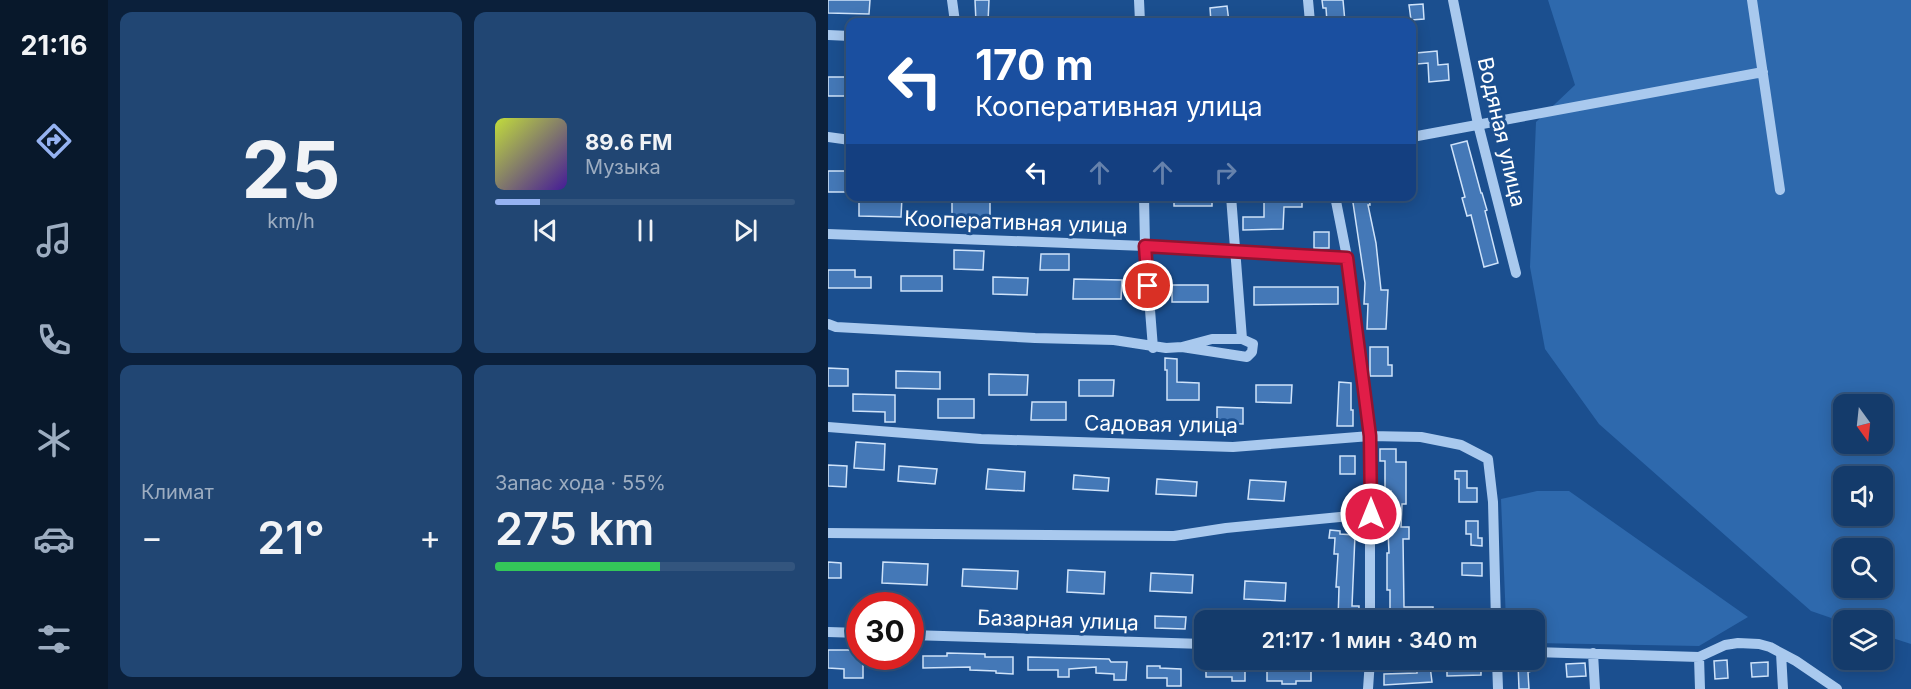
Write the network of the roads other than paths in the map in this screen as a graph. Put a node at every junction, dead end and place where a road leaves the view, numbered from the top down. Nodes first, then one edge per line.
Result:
1 (952, 0) edge
2 (1139, 0) edge
3 (1308, 0) edge
4 (1453, 0) edge
5 (1752, 0) edge
6 (954, 18) edge
7 (1140, 18) edge
8 (1310, 18) edge
9 (828, 35) edge
10 (846, 36) edge
11 (1763, 72) junction
12 (1479, 124) junction
13 (1416, 136) edge
14 (828, 137) edge
15 (846, 139) edge
16 (1780, 190) dead end
17 (1144, 201) edge
18 (1231, 201) edge
19 (1336, 201) edge
20 (828, 234) edge
21 (1145, 246) junction
22 (1234, 250) junction
23 (1347, 258) junction
24 (1515, 273) dead end
25 (828, 324) edge
26 (1242, 339) junction
27 (1182, 347) junction
28 (1154, 348) junction
29 (828, 427) edge
30 (1370, 436) junction
31 (1371, 514) junction
32 (828, 533) edge
33 (1370, 610) edge
34 (1496, 610) edge
35 (828, 632) edge
36 (846, 633) edge
37 (924, 634) edge
38 (1194, 644) edge
39 (1545, 652) edge
40 (1593, 653) junction
41 (1781, 653) junction
42 (1699, 657) junction
43 (1369, 670) edge
44 (1497, 670) edge
45 (1368, 689) edge
46 (1498, 689) edge
47 (1596, 689) edge
48 (1700, 689) edge
49 (1783, 689) edge
50 (1836, 689) edge

1 - 6 street
2 - 7 street
3 - 8 street
4 - 12 street, Водяная улица
5 - 11 street
9 - 10 street
11 - 12 street
11 - 16 street
12 - 13 street
12 - 24 street, Водяная улица
14 - 15 street
17 - 21 street
18 - 22 street
19 - 23 street
20 - 21 street, Кооперативная улица
21 - 22 street, Кооперативная улица
21 - 28 street
22 - 23 street, Кооперативная улица
22 - 26 street
23 - 30 street
25 - 28 street
26 - 27 street
26 - 27 street
27 - 28 street
29 - 30 street, Садовая улица
30 - 31 street
30 - 34 street, Садовая улица
31 - 32 street
31 - 33 street
35 - 36 street
37 - 38 street, Базарная улица
39 - 40 street
40 - 42 street
40 - 47 street
41 - 42 street
41 - 49 street
41 - 50 street
42 - 48 street
43 - 45 street
44 - 46 street

